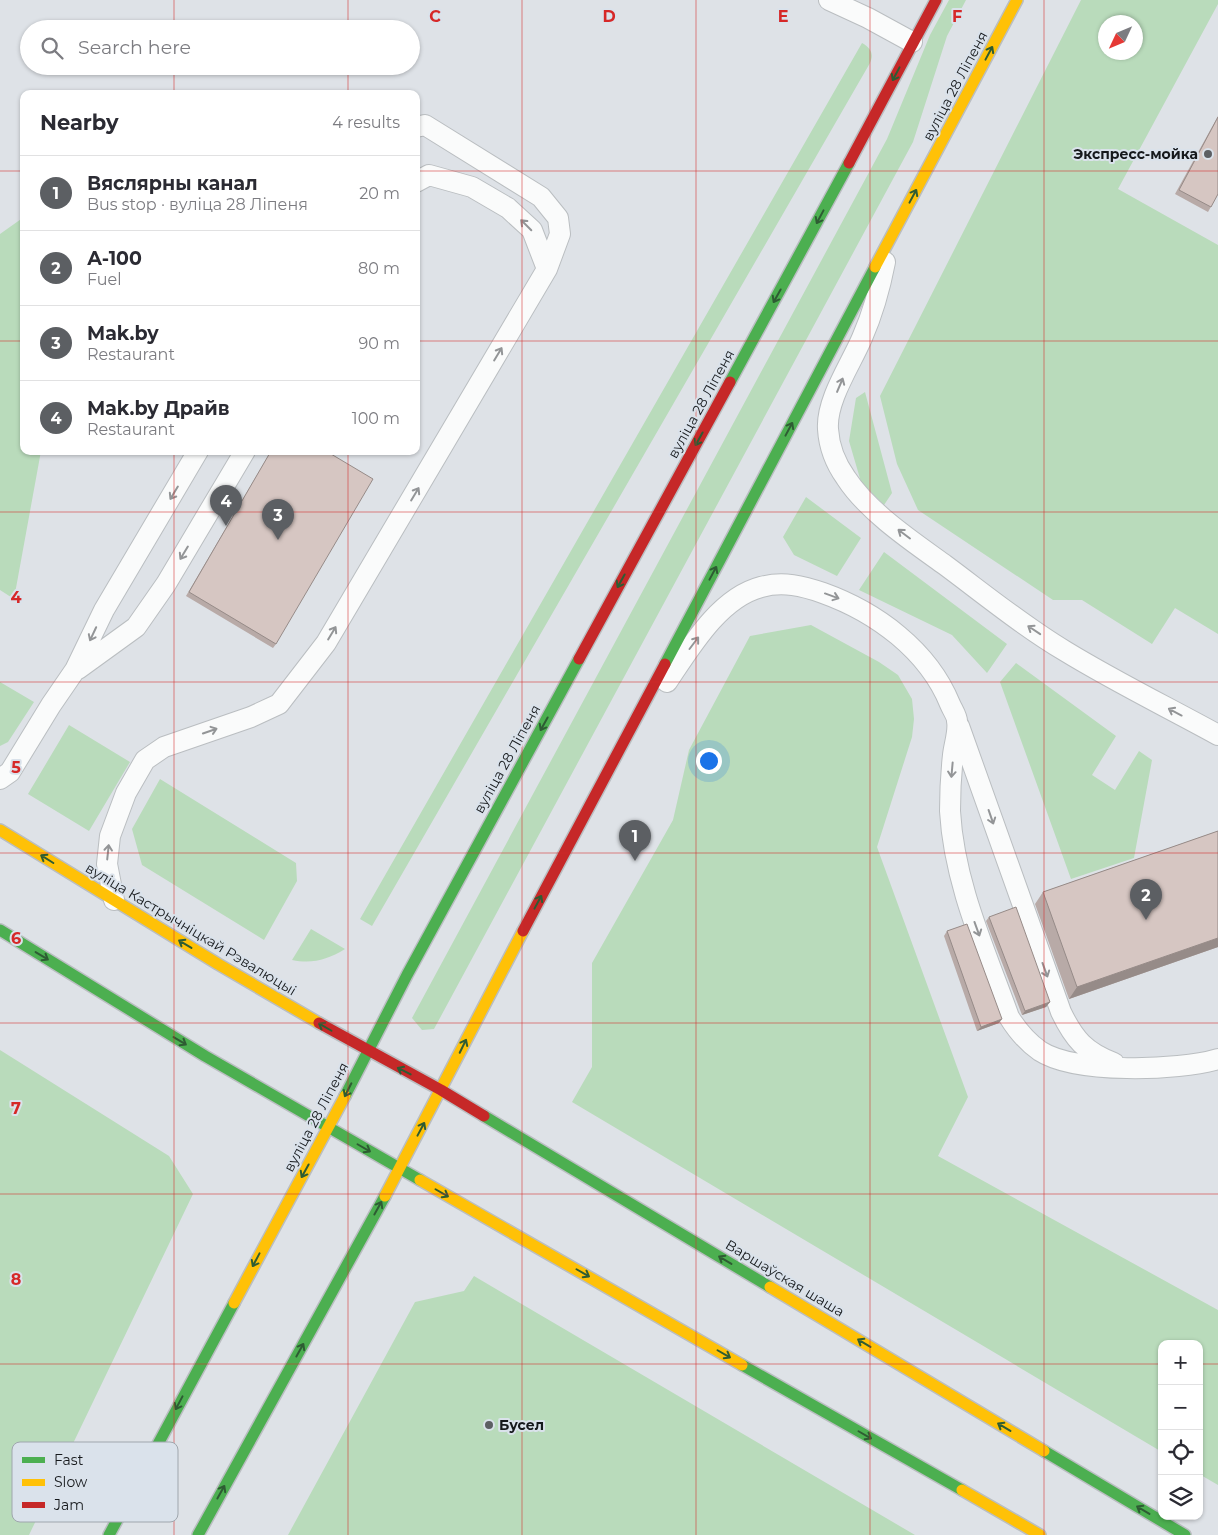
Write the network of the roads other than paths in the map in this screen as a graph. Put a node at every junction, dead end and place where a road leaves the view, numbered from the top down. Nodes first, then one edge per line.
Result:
1 (829, 0) edge
2 (936, 0) edge
3 (1017, 0) edge
4 (912, 42) junction
5 (420, 126) edge
6 (420, 180) edge
7 (890, 239) junction
8 (548, 269) junction
9 (196, 455) edge
10 (242, 455) edge
11 (76, 670) junction
12 (958, 721) junction
13 (1218, 735) edge
14 (608, 770) junction
15 (0, 779) edge
16 (0, 830) edge
17 (114, 900) junction
18 (0, 930) edge
19 (367, 1052) junction
20 (1218, 1059) edge
21 (1136, 1067) junction
22 (441, 1090) junction
23 (329, 1128) junction
24 (400, 1168) junction
25 (159, 1442) edge
26 (116, 1522) edge
27 (109, 1535) edge
28 (198, 1535) edge
29 (1040, 1535) edge
30 (1185, 1535) edge

1 - 4 lane
2 - 4 main road, вуліца 28 Ліпеня
7 -> 3 main road, вуліца 28 Ліпеня
4 -> 19 main road, вуліца 28 Ліпеня
5 - 8 lane
8 -> 6 lane
13 -> 7 lane
14 -> 7 main road, вуліца 28 Ліпеня
17 -> 8 lane
9 -> 11 lane
10 -> 11 lane
11 - 15 lane
14 -> 12 lane
12 -> 21 lane
12 -> 21 lane
22 -> 14 main road, вуліца 28 Ліпеня
17 -> 16 main road, вуліца Кастрычніцкай Рэвалюцыі
19 -> 17 main road, вуліца Кастрычніцкай Рэвалюцыі
18 -> 23 main road
22 -> 19 main road, Варшаўская шаша
19 -> 23 main road, вуліца 28 Ліпеня
20 - 21 lane
24 -> 22 main road, вуліца 28 Ліпеня
30 -> 22 main road, Варшаўская шаша
23 -> 24 main road
23 -> 25 main road, вуліца 28 Ліпеня
28 -> 24 main road, вуліца 28 Ліпеня
24 -> 29 main road
26 -> 27 main road, вуліца 28 Ліпеня

